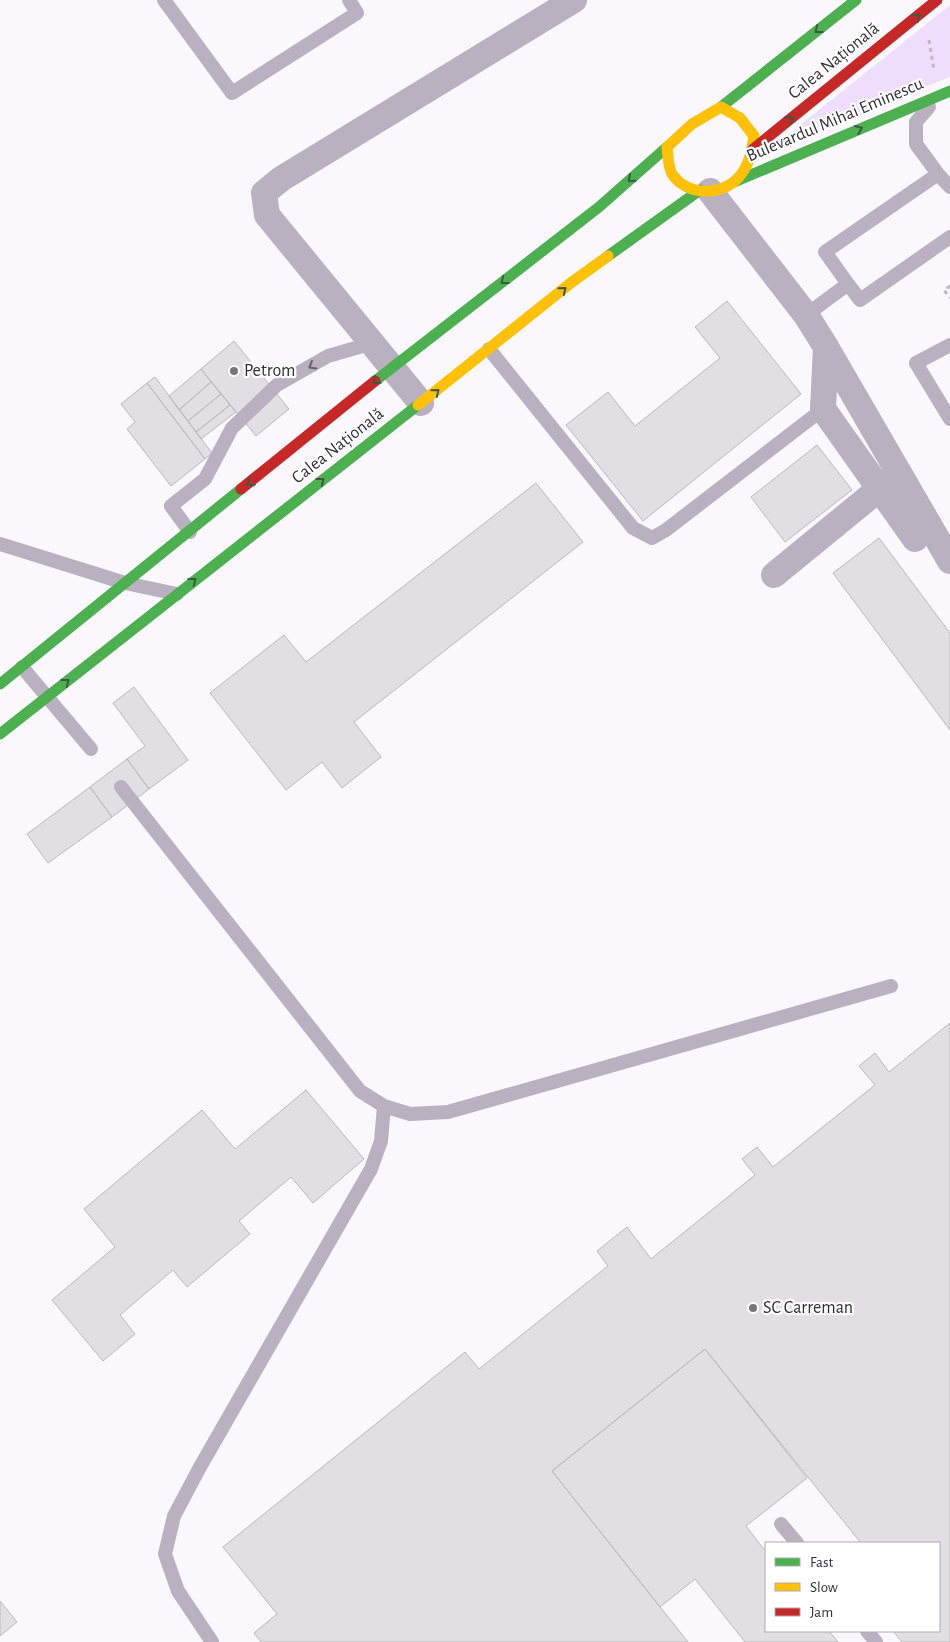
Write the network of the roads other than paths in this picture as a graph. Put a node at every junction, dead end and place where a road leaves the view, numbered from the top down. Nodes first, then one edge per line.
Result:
1 (164, 0) edge
2 (349, 0) edge
3 (574, 0) edge
4 (856, 0) edge
5 (937, 0) edge
6 (944, 93) edge
7 (720, 107) junction
8 (667, 146) junction
9 (752, 150) junction
10 (938, 174) junction
11 (734, 182) junction
12 (950, 187) edge
13 (705, 191) junction
14 (950, 237) edge
15 (848, 284) junction
16 (806, 316) junction
17 (374, 343) junction
18 (950, 345) edge
19 (826, 347) junction
20 (489, 349) junction
21 (391, 368) junction
22 (421, 403) junction
23 (823, 409) junction
24 (950, 419) edge
25 (880, 489) junction
26 (190, 532) junction
27 (915, 539) dead end
28 (0, 544) edge
29 (948, 552) edge
30 (774, 575) dead end
31 (125, 583) junction
32 (177, 594) junction
33 (22, 667) junction
34 (0, 684) edge
35 (46, 697) junction
36 (0, 734) edge
37 (90, 749) dead end
38 (121, 787) dead end
39 (891, 986) dead end
40 (384, 1106) junction
41 (781, 1524) dead end
42 (796, 1542) edge
43 (868, 1632) edge
44 (212, 1642) edge
45 (876, 1642) edge

1 - 2 lane
3 - 17 street
4 -> 7 main road, Calea Națională
9 -> 5 main road, Calea Națională
6 - 10 lane
11 -> 6 main road, Bulevardul Mihai Eminescu
7 - 8 main road
7 - 9 main road
8 - 13 main road
8 -> 21 main road, Calea Națională
9 - 11 main road
10 - 12 lane
10 - 15 lane
11 - 13 main road
13 - 16 street
20 -> 13 main road, Calea Națională
14 - 15 lane
15 - 16 lane
16 - 19 street
17 - 21 street
17 -> 26 lane
18 - 24 lane
19 - 23 street
19 - 29 street
22 -> 20 main road, Calea Națională
20 - 23 lane
21 - 22 street
21 -> 26 main road, Calea Națională
32 -> 22 main road, Calea Națională
23 - 25 street
25 - 27 street
25 - 30 street
26 - 31 main road, Calea Națională
28 - 31 lane
31 - 32 lane
31 - 33 main road, Calea Națională
35 -> 32 main road, Calea Națională
33 - 34 main road, Calea Națională
33 - 35 lane
35 - 36 main road, Calea Națională
35 - 37 lane
38 - 40 lane
39 - 40 lane
40 - 44 lane
41 - 42 lane
43 - 45 lane

